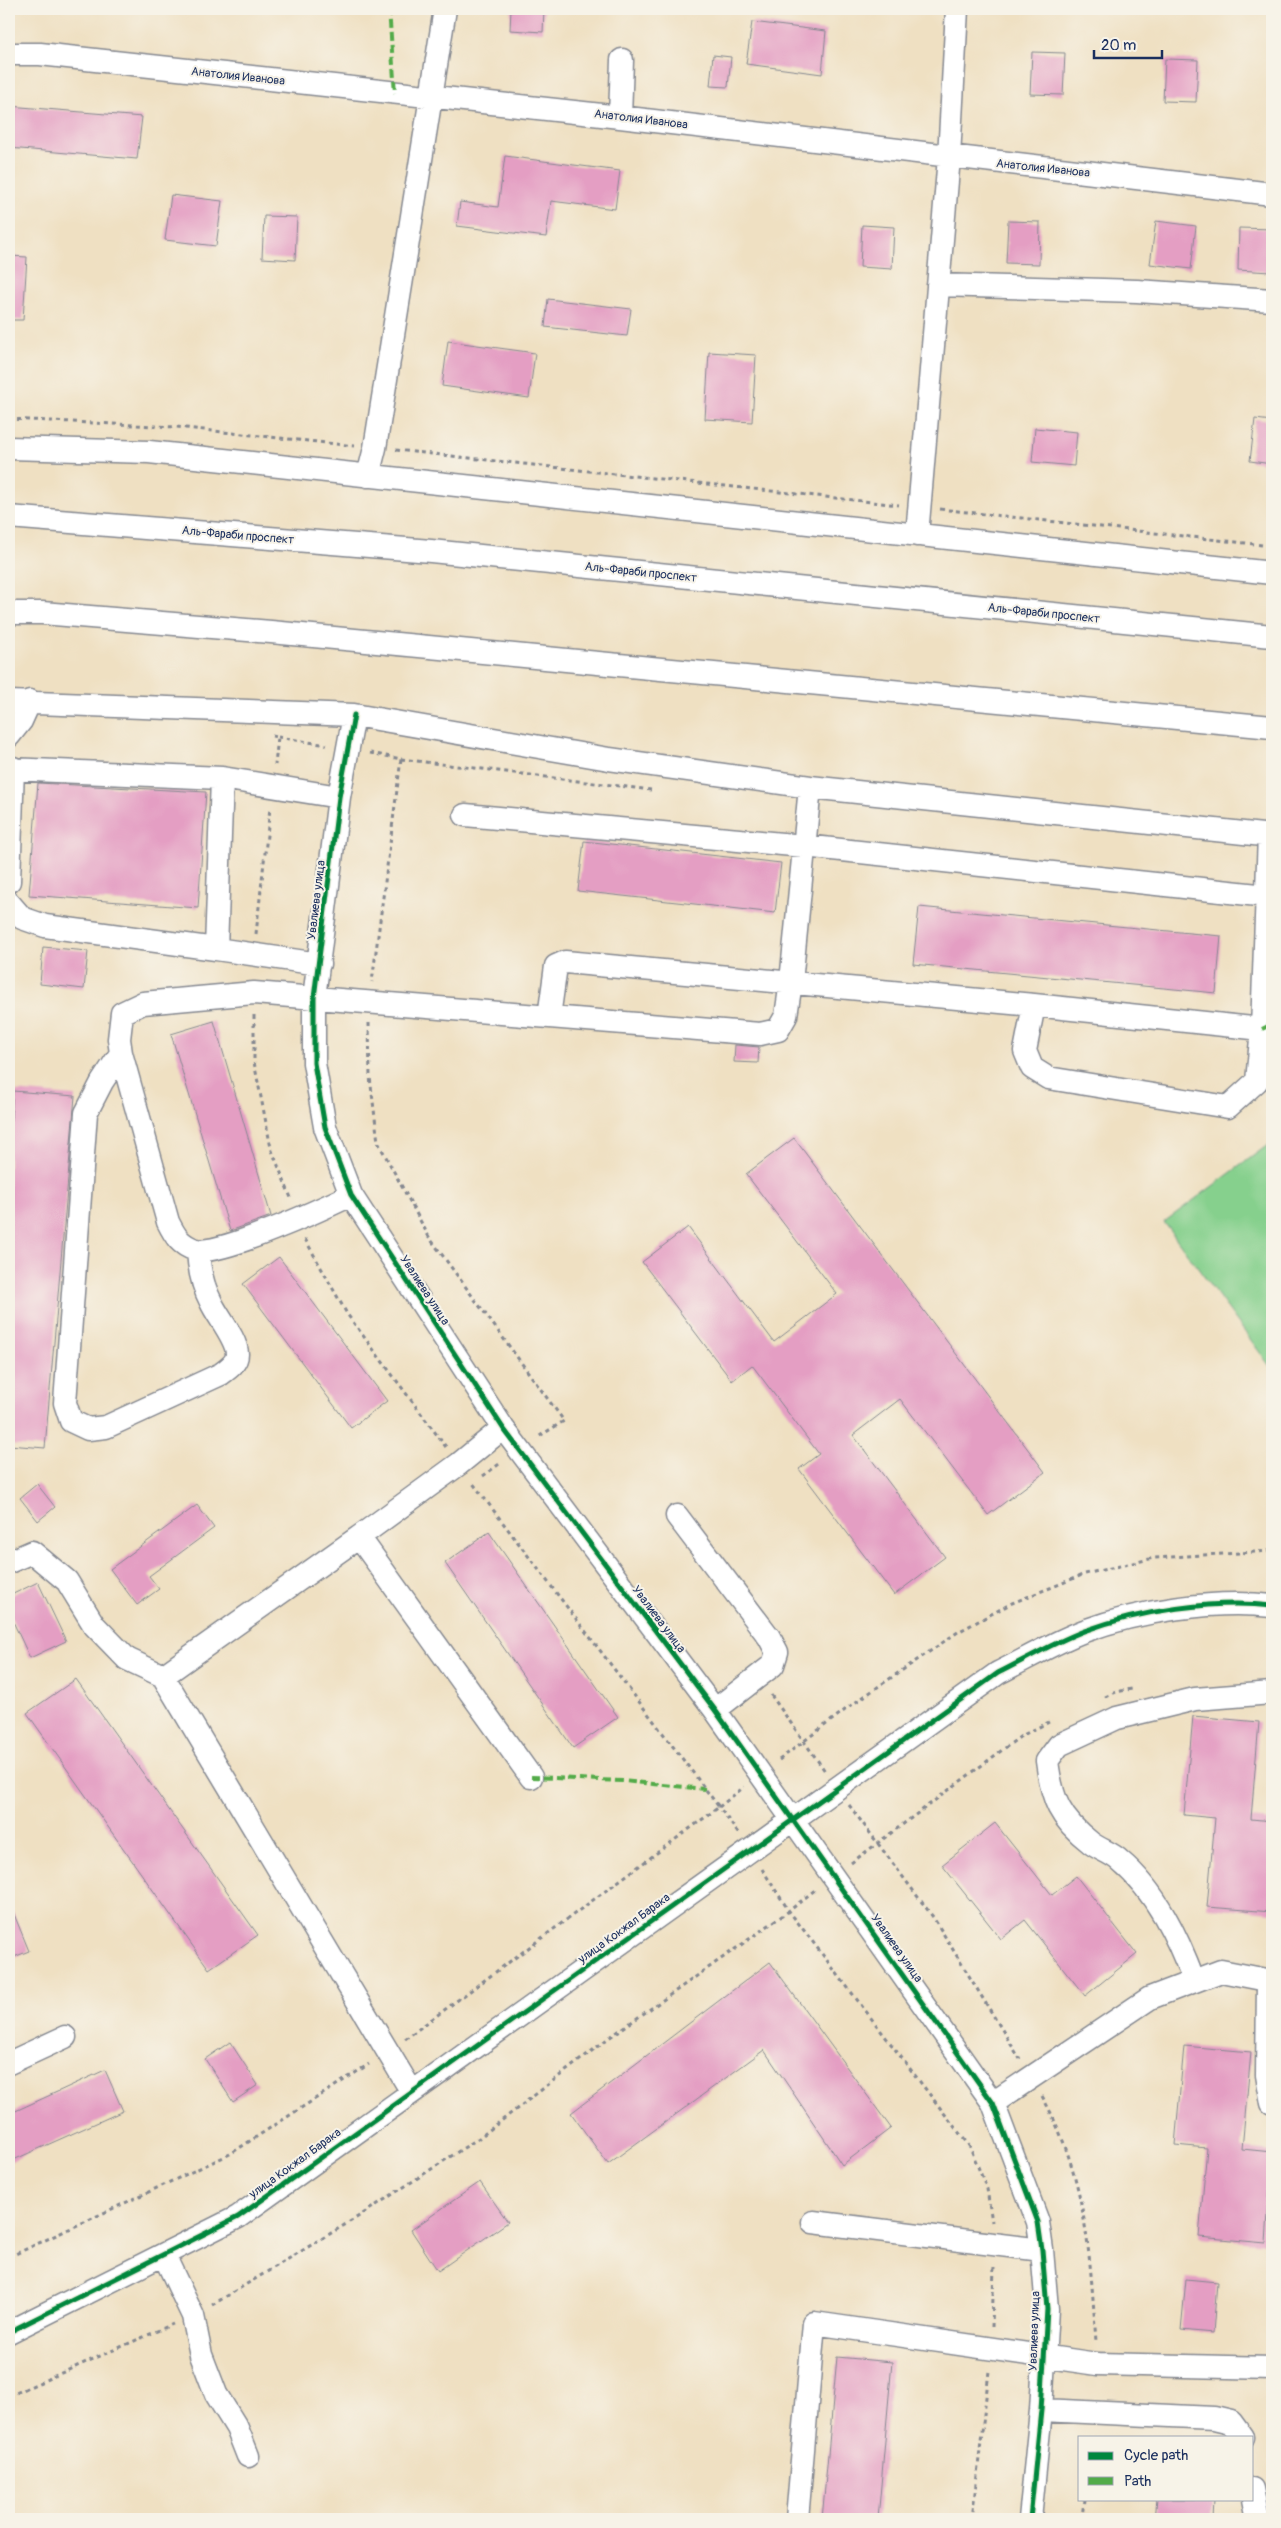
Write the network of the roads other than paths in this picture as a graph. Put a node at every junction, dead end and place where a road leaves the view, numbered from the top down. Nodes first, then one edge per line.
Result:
1 (445, 9) edge
2 (957, 9) edge
3 (9, 54) edge
4 (622, 60) dead end
5 (432, 97) junction
6 (620, 117) junction
7 (949, 157) junction
8 (1272, 194) edge
9 (938, 285) junction
10 (1272, 300) edge
11 (9, 448) edge
12 (368, 476) junction
13 (9, 517) edge
14 (917, 535) junction
15 (1272, 573) edge
16 (9, 613) edge
17 (1272, 636) edge
18 (19, 702) edge
19 (354, 715) junction
20 (1272, 727) edge
21 (9, 736) edge
22 (11, 768) edge
23 (222, 778) junction
24 (810, 787) junction
25 (339, 797) junction
26 (465, 815) dead end
27 (1271, 836) edge
28 (804, 846) junction
29 (9, 881) edge
30 (1267, 896) junction
31 (9, 903) edge
32 (216, 949) junction
33 (319, 964) junction
34 (792, 982) junction
35 (314, 998) junction
36 (1034, 1005) junction
37 (549, 1017) junction
38 (1262, 1029) junction
39 (121, 1053) junction
40 (351, 1195) junction
41 (198, 1250) junction
42 (504, 1428) junction
43 (677, 1516) dead end
44 (358, 1537) junction
45 (9, 1562) edge
46 (1272, 1606) edge
47 (163, 1676) junction
48 (1272, 1693) edge
49 (715, 1710) junction
50 (531, 1777) dead end
51 (790, 1820) junction
52 (1194, 1981) junction
53 (1270, 1981) edge
54 (65, 2037) dead end
55 (9, 2063) edge
56 (1270, 2078) edge
57 (412, 2092) junction
58 (993, 2103) junction
59 (1272, 2104) edge
60 (812, 2222) dead end
61 (1042, 2250) junction
62 (164, 2255) junction
63 (9, 2332) edge
64 (1044, 2357) junction
65 (1272, 2368) edge
66 (1041, 2410) junction
67 (1241, 2436) edge
68 (248, 2456) dead end
69 (1254, 2499) edge
70 (797, 2519) edge
71 (1030, 2519) edge
72 (1258, 2519) edge

1 - 5 street
2 - 7 street
3 - 5 street, Анатолия Иванова
4 - 6 street
5 - 6 street, Анатолия Иванова
5 - 12 street
6 - 7 street, Анатолия Иванова
7 - 8 street, Анатолия Иванова
7 - 9 street
9 - 10 street
9 - 14 street
11 - 12 street
12 - 14 street
13 - 17 street, Аль-Фараби проспект
14 - 15 street
16 - 20 street
18 - 19 street
18 - 21 street
19 - 24 street
19 - 25 street, Увалиева улица
22 - 23 street
22 - 29 street
23 - 25 street
23 - 32 street
24 - 27 street
24 - 28 street
25 - 33 street, Увалиева улица
26 - 28 street
27 - 30 street
28 - 30 street
28 - 34 street
30 - 38 street
31 - 32 street
32 - 33 street
33 - 35 street, Увалиева улица
34 - 36 street
34 - 37 street
34 - 37 street
35 - 37 street
35 - 39 street
35 - 40 street, Увалиева улица
36 - 38 street
36 - 38 street
39 - 41 street
39 - 41 street
40 - 41 street
40 - 42 street, Увалиева улица
42 - 44 street
42 - 49 street, Увалиева улица
43 - 49 street
44 - 47 street
44 - 50 street
45 - 47 street
46 - 51 street, улица Кокжал Барака
47 - 57 street
48 - 52 street
49 - 51 street, Увалиева улица
51 - 57 street, улица Кокжал Барака
51 - 58 street, Увалиева улица
52 - 53 street
52 - 58 street
53 - 56 street
54 - 55 street
56 - 59 street
57 - 62 street, улица Кокжал Барака
58 - 61 street, Увалиева улица
60 - 61 street
61 - 64 street, Увалиева улица
62 - 63 street, улица Кокжал Барака
62 - 68 street
64 - 65 street
64 - 66 street, Увалиева улица
64 - 70 street
66 - 67 street
66 - 71 street, Увалиева улица
69 - 72 street

